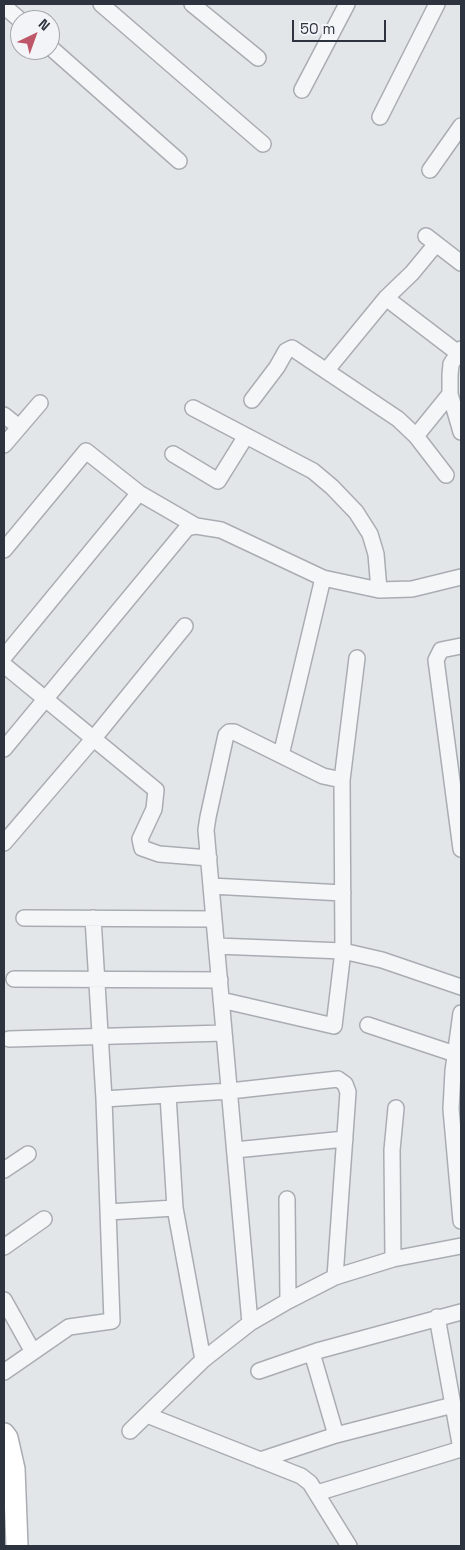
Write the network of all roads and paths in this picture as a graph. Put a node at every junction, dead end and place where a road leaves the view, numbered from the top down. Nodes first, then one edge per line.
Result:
1 (101, 4) edge
2 (192, 4) edge
3 (348, 4) edge
4 (437, 4) edge
5 (60, 56) edge
6 (258, 58) dead end
7 (302, 90) dead end
8 (380, 117) dead end
9 (461, 126) edge
10 (264, 144) dead end
11 (180, 161) dead end
12 (430, 170) dead end
13 (461, 263) edge
14 (386, 298) junction
15 (460, 351) edge
16 (326, 371) junction
17 (450, 394) junction
18 (252, 400) dead end
19 (40, 403) dead end
20 (193, 408) dead end
21 (4, 415) edge
22 (19, 427) junction
23 (461, 432) edge
24 (246, 436) junction
25 (416, 436) junction
26 (4, 445) edge
27 (172, 454) dead end
28 (446, 475) dead end
29 (139, 493) junction
30 (196, 526) junction
31 (4, 550) edge
32 (461, 577) edge
33 (323, 578) junction
34 (379, 590) junction
35 (185, 626) dead end
36 (461, 646) edge
37 (4, 657) edge
38 (357, 658) dead end
39 (4, 665) edge
40 (45, 698) junction
41 (94, 738) junction
42 (4, 749) edge
43 (281, 755) junction
44 (342, 780) junction
45 (4, 843) edge
46 (461, 849) edge
47 (209, 858) junction
48 (211, 886) junction
49 (343, 893) junction
50 (24, 918) dead end
51 (93, 918) junction
52 (214, 919) junction
53 (217, 946) junction
54 (343, 951) junction
55 (14, 979) dead end
56 (97, 979) junction
57 (220, 980) junction
58 (461, 986) edge
59 (221, 1000) junction
60 (461, 1013) edge
61 (368, 1025) dead end
62 (224, 1033) junction
63 (100, 1038) junction
64 (9, 1039) dead end
65 (455, 1054) junction
66 (230, 1091) junction
67 (168, 1095) junction
68 (104, 1099) junction
69 (396, 1108) dead end
70 (345, 1139) junction
71 (235, 1150) junction
72 (28, 1154) dead end
73 (458, 1154) edge
74 (4, 1170) edge
75 (287, 1199) dead end
76 (175, 1208) junction
77 (108, 1212) junction
78 (44, 1219) dead end
79 (461, 1221) edge
80 (461, 1246) edge
81 (4, 1247) edge
82 (393, 1258) junction
83 (335, 1277) junction
84 (4, 1300) edge
85 (288, 1300) junction
86 (461, 1312) edge
87 (437, 1317) junction
88 (250, 1323) junction
89 (33, 1352) junction
90 (312, 1353) junction
91 (203, 1360) junction
92 (259, 1371) dead end
93 (4, 1372) edge
94 (455, 1381) edge
95 (453, 1405) junction
96 (147, 1415) junction
97 (130, 1431) dead end
98 (4, 1434) edge
99 (336, 1435) junction
100 (260, 1460) junction
101 (317, 1493) junction
102 (17, 1546) edge
103 (349, 1546) edge

1 - 10 street
2 - 6 street
3 - 7 street
4 - 8 street
5 - 11 street
9 - 12 street
13 - 14 street
14 - 15 street
14 - 16 street
15 - 17 street
16 - 18 street
16 - 25 street
17 - 23 street
17 - 25 street
19 - 22 street
20 - 24 street
21 - 22 street
22 - 26 street
24 - 27 street
24 - 34 street
25 - 28 street
29 - 30 street
29 - 31 street
29 - 37 street
30 - 33 street
30 - 40 street
32 - 34 street
33 - 34 street
33 - 43 street
35 - 41 street
36 - 46 street
38 - 44 street
39 - 40 street
40 - 41 street
40 - 42 street
41 - 45 street
41 - 47 street
43 - 44 street
43 - 47 street
44 - 49 street
47 - 48 street
48 - 49 street
48 - 52 street
49 - 54 street
50 - 51 street
51 - 52 street
51 - 56 street
52 - 53 street
53 - 54 street
53 - 57 street
54 - 58 street
54 - 59 street
55 - 56 street
56 - 57 street
56 - 63 street
57 - 59 street
59 - 62 street
60 - 65 street
61 - 65 street
62 - 63 street
62 - 66 street
63 - 64 street
63 - 68 street
65 - 73 street
66 - 67 street
66 - 70 street
66 - 71 street
67 - 68 street
67 - 76 street
68 - 77 street
69 - 82 street
70 - 71 street
70 - 83 street
71 - 88 street
72 - 74 street
73 - 79 street
75 - 85 street
76 - 77 street
76 - 91 street
77 - 89 street
78 - 81 street
80 - 82 street
82 - 83 street
83 - 85 street
84 - 89 street
85 - 88 street
86 - 87 street
87 - 90 street
87 - 94 street
88 - 91 street
89 - 93 street
90 - 92 street
90 - 99 street
91 - 96 street
94 - 95 street
95 - 99 street
95 - 101 street
96 - 97 street
96 - 100 street
98 - 102 street
99 - 100 street
100 - 101 street
101 - 103 street

